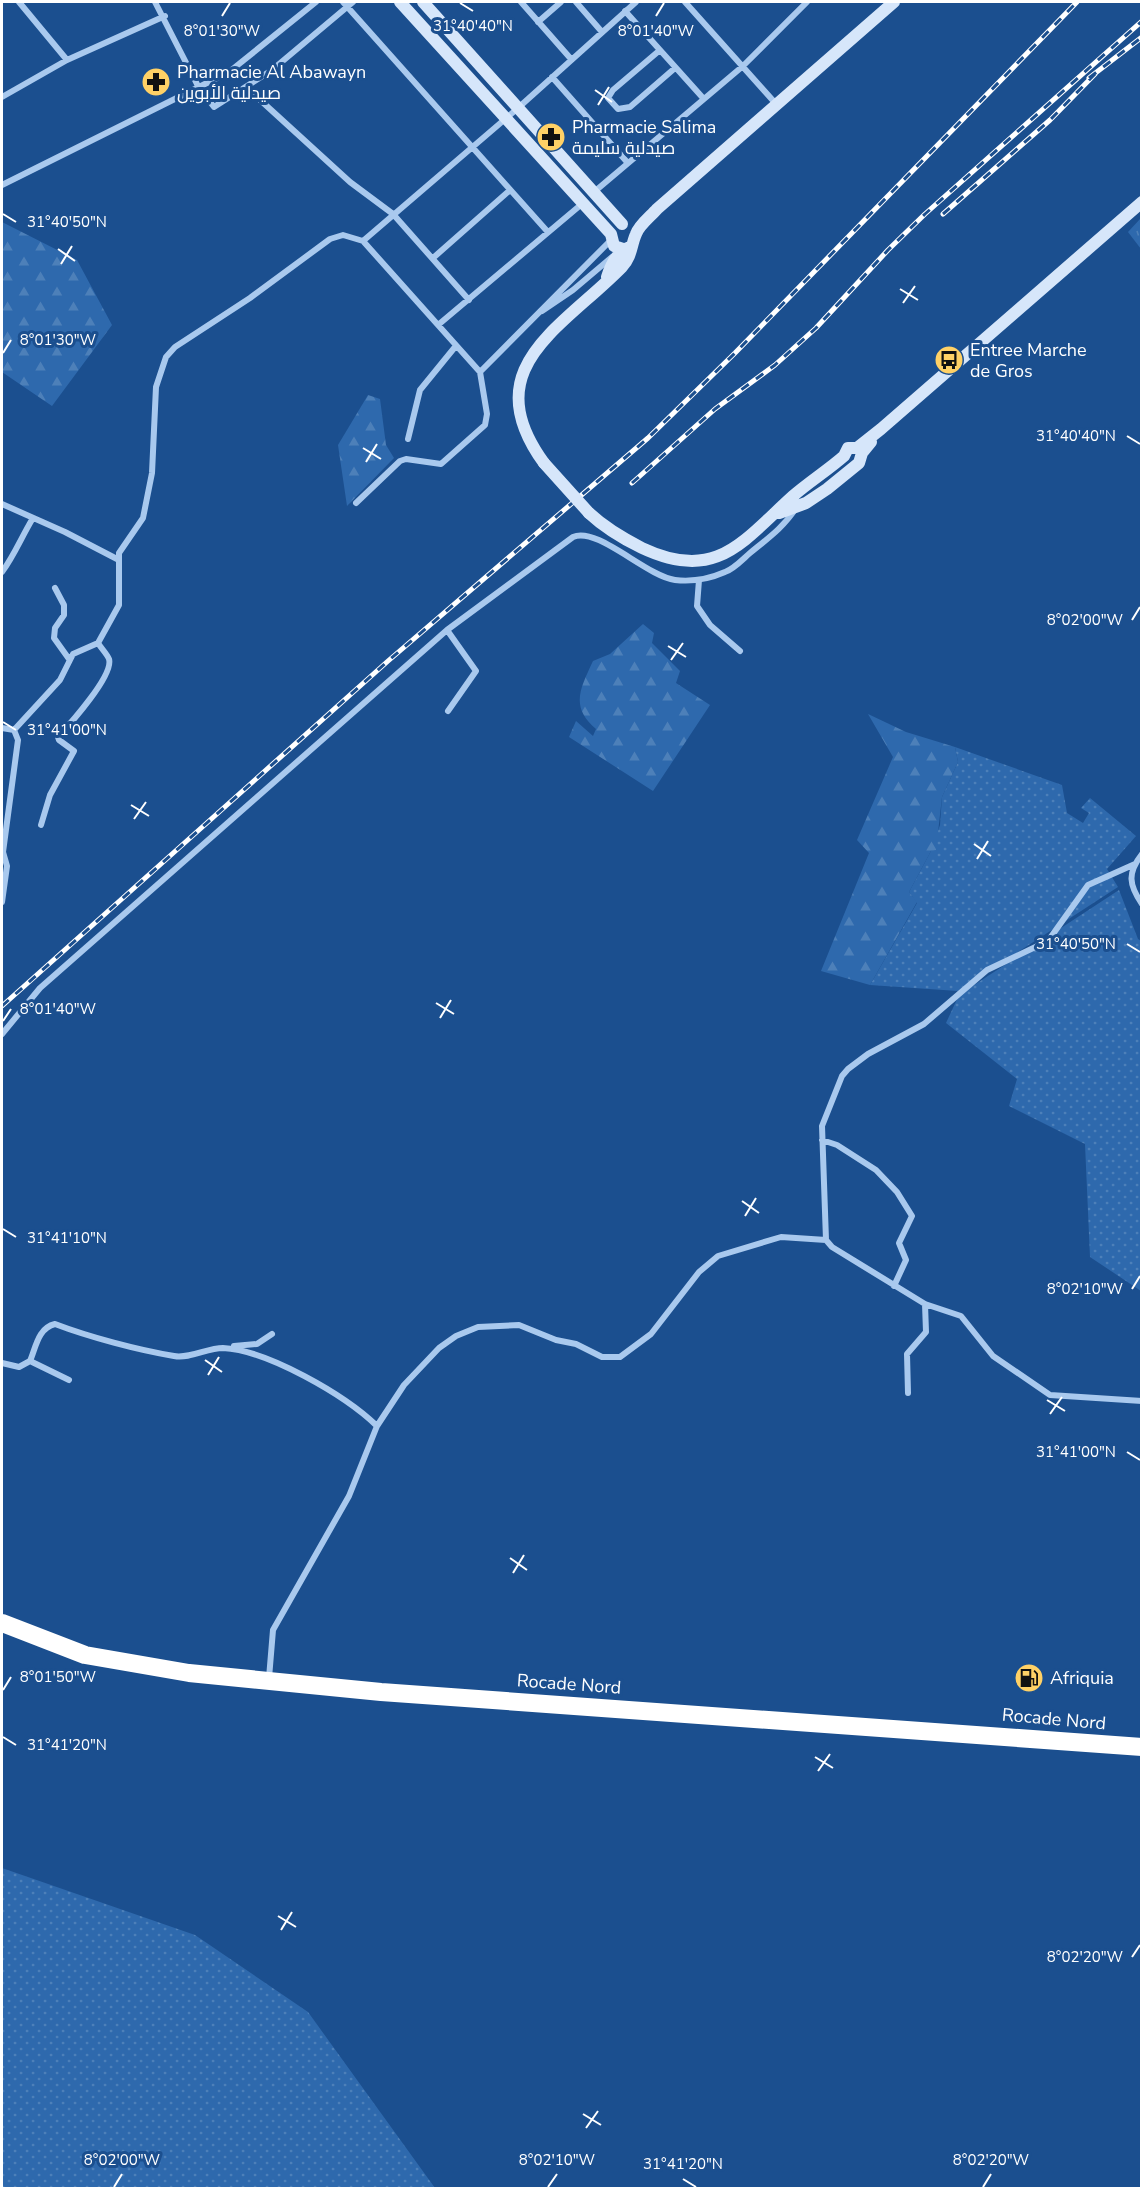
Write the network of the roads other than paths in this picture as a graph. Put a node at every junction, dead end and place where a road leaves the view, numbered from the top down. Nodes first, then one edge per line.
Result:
1 (19, 2) edge
2 (155, 2) edge
3 (316, 2) edge
4 (353, 2) edge
5 (400, 2) edge
6 (423, 2) edge
7 (521, 2) edge
8 (561, 2) edge
9 (576, 2) edge
10 (636, 2) edge
11 (686, 2) edge
12 (807, 2) edge
13 (892, 2) edge
14 (345, 4) edge
15 (625, 11) junction
16 (165, 16) junction
17 (538, 22) junction
18 (602, 32) junction
19 (660, 50) junction
20 (572, 59) junction
21 (67, 60) junction
22 (743, 66) junction
23 (675, 68) junction
24 (552, 76) junction
25 (247, 87) junction
26 (199, 88) junction
27 (2, 97) edge
28 (703, 98) junction
29 (777, 105) junction
30 (518, 108) junction
31 (506, 117) junction
32 (470, 147) junction
33 (627, 162) junction
34 (2, 185) edge
35 (509, 191) junction
36 (594, 192) junction
37 (1142, 202) edge
38 (583, 203) junction
39 (393, 214) junction
40 (547, 231) junction
41 (630, 232) junction
42 (611, 237) junction
43 (363, 242) junction
44 (622, 249) junction
45 (433, 258) junction
46 (607, 278) junction
47 (469, 300) junction
48 (541, 311) junction
49 (438, 325) junction
50 (455, 346) junction
51 (480, 372) junction
52 (408, 439) dead end
53 (860, 451) junction
54 (844, 456) junction
55 (854, 465) junction
56 (816, 480) junction
57 (356, 503) dead end
58 (2, 504) edge
59 (798, 505) junction
60 (776, 514) junction
61 (33, 518) junction
62 (117, 559) junction
63 (2, 572) edge
64 (699, 580) junction
65 (55, 588) dead end
66 (447, 630) junction
67 (98, 643) junction
68 (740, 651) dead end
69 (69, 659) junction
70 (448, 711) dead end
71 (2, 728) edge
72 (14, 730) junction
73 (42, 825) dead end
74 (2, 851) edge
75 (1142, 855) edge
76 (1135, 864) junction
77 (2, 902) edge
78 (1142, 904) edge
79 (2, 1034) edge
80 (822, 1140) junction
81 (826, 1240) junction
82 (894, 1286) junction
83 (925, 1304) junction
84 (272, 1334) dead end
85 (228, 1349) junction
86 (30, 1361) junction
87 (2, 1363) edge
88 (69, 1380) dead end
89 (908, 1393) dead end
90 (1142, 1401) edge
91 (376, 1426) junction
92 (2, 1623) edge
93 (268, 1682) junction
94 (1142, 1747) edge

1 - 21 street
2 - 16 street
3 - 26 street
4 - 14 street
5 - 31 street
6 - 30 street
7 - 17 street
8 - 17 street
9 - 18 street
10 - 15 street
11 - 22 street
12 - 22 street
13 - 29 street
14 - 25 street
14 - 32 street
15 - 18 street
15 - 19 street
16 - 21 street
16 - 26 street
17 - 20 street
18 - 20 street
19 - 23 street
19 - 23 street
20 - 24 street
21 - 27 street
22 - 28 street
22 - 29 street
23 - 28 street
24 - 30 street
24 - 33 street
25 - 26 street
25 - 39 street
26 - 34 street
28 - 33 street
29 - 41 street
30 - 31 street
30 - 36 street
31 - 32 street
31 - 38 street
32 - 35 street
32 - 39 street
33 - 36 street
35 - 40 street
35 - 45 street
36 - 41 street
37 - 53 street
38 - 40 street
38 - 42 street
39 - 43 street
39 - 45 street
40 - 47 street
41 - 42 street
41 - 44 street
41 - 46 street
42 - 44 street
42 - 48 street
43 - 49 street
43 - 62 street
44 - 46 street
44 - 48 street
45 - 47 street
46 - 60 street, bridge
47 - 49 street
48 - 51 street
49 - 50 street
50 - 51 street
50 - 52 street
51 - 57 street
53 - 54 street
53 - 55 street
54 - 55 street
54 - 56 street
55 - 59 street
56 - 59 street
56 - 60 street
58 - 61 street
59 - 60 street
59 - 64 street
61 - 62 street
61 - 63 street
62 - 67 street
64 - 66 street
64 - 68 street
65 - 69 street
66 - 70 street
66 - 79 street
67 - 69 street
67 - 73 street
69 - 72 street
71 - 72 street
72 - 74 street
74 - 77 street
75 - 76 street
76 - 78 street
76 - 80 street
80 - 81 street
80 - 82 street
81 - 82 street
81 - 91 street
82 - 83 street
83 - 89 street
83 - 90 street
84 - 85 street
85 - 86 street
85 - 91 street
86 - 87 street
86 - 88 street
91 - 93 street
92 - 93 highway, Rocade Nord
93 - 94 highway, Rocade Nord

